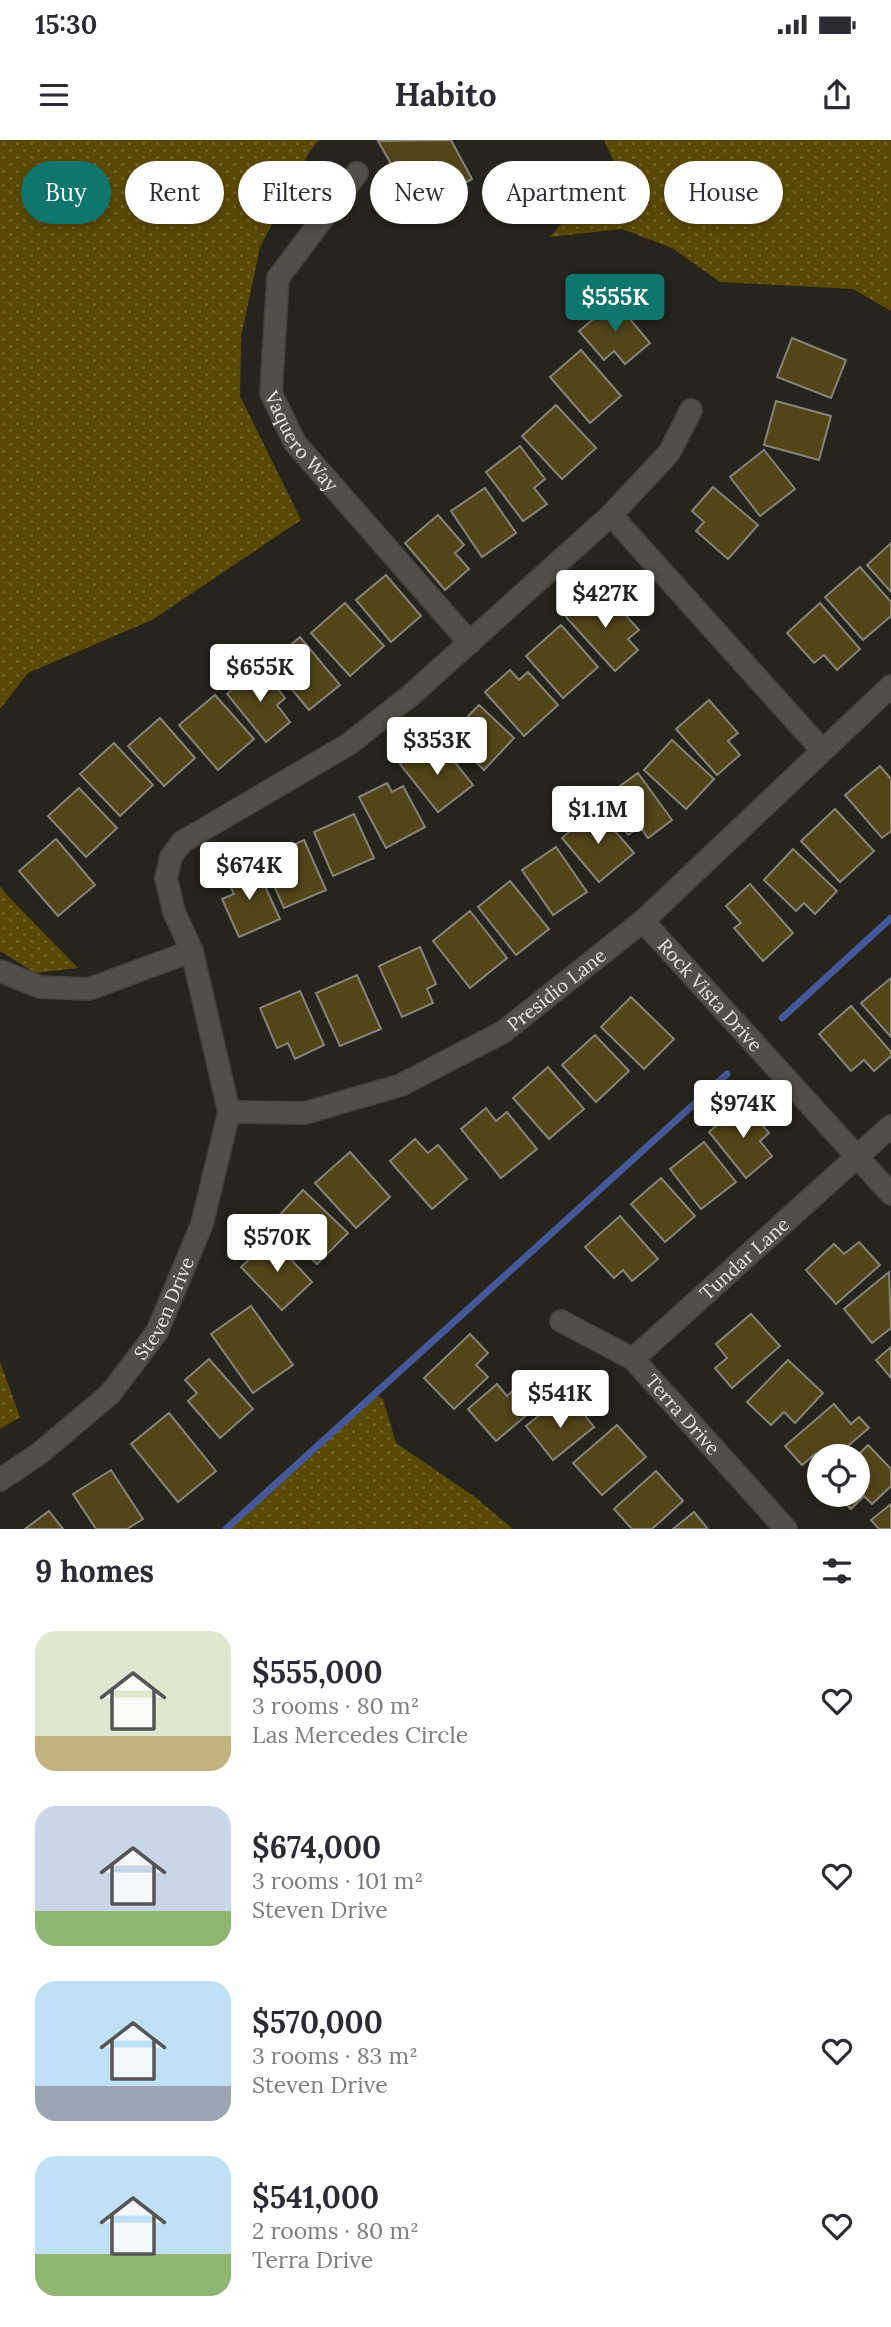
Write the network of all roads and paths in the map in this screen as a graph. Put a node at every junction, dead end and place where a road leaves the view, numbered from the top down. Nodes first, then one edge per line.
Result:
1 (357, 173) dead end
2 (691, 410) dead end
3 (611, 515) junction
4 (471, 643) junction
5 (891, 686) edge
6 (821, 749) junction
7 (643, 921) junction
8 (192, 951) junction
9 (0, 971) edge
10 (229, 1112) junction
11 (891, 1126) edge
12 (855, 1156) junction
13 (891, 1194) edge
14 (561, 1321) dead end
15 (633, 1359) junction
16 (0, 1480) edge
17 (786, 1529) edge

1 - 4 street, Vaquero Way
2 - 3 street
3 - 4 street
3 - 6 street
4 - 8 street, Steven Drive
5 - 6 street, Presidio Lane
6 - 7 street, Presidio Lane
7 - 10 street, Presidio Lane
7 - 12 street, Rock Vista Drive
8 - 9 street
8 - 10 street, Steven Drive
10 - 16 street, Steven Drive
11 - 12 street, Tundar Lane
12 - 13 street, Rock Vista Drive
12 - 15 street, Tundar Lane
14 - 15 street, Terra Drive
15 - 17 street, Terra Drive

